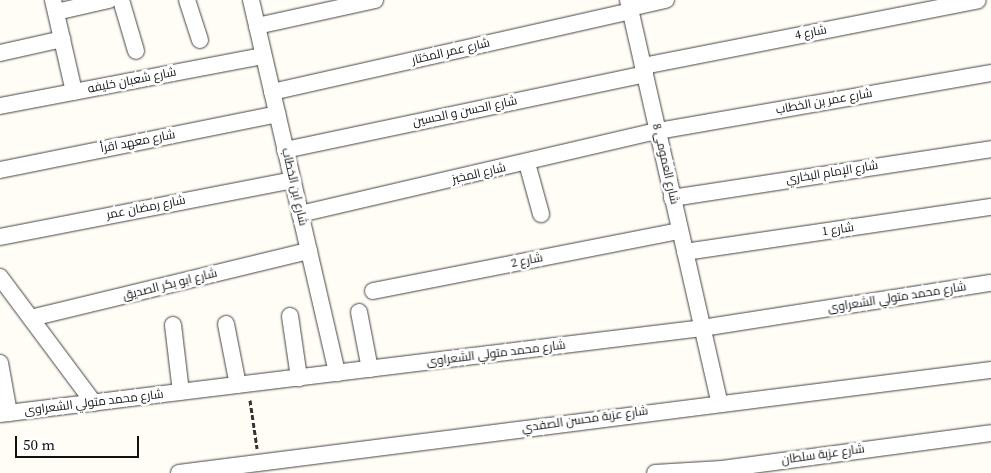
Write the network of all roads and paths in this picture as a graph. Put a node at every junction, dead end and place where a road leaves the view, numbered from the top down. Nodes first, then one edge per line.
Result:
1 (109, 0) edge
2 (121, 0) edge
3 (187, 0) edge
4 (251, 0) edge
5 (375, 0) edge
6 (666, 0) edge
7 (978, 0) edge
8 (54, 6) edge
9 (630, 6) edge
10 (257, 26) junction
11 (62, 40) junction
12 (200, 40) dead end
13 (136, 52) dead end
14 (0, 53) edge
15 (264, 56) junction
16 (644, 70) junction
17 (991, 72) edge
18 (74, 92) junction
19 (272, 92) junction
20 (0, 106) edge
21 (277, 114) junction
22 (658, 131) junction
23 (991, 149) edge
24 (285, 150) junction
25 (527, 163) junction
26 (0, 170) edge
27 (292, 180) junction
28 (672, 198) junction
29 (991, 208) edge
30 (300, 214) junction
31 (541, 214) dead end
32 (680, 231) junction
33 (0, 237) edge
34 (308, 251) junction
35 (685, 252) junction
36 (0, 278) edge
37 (991, 283) edge
38 (373, 291) dead end
39 (359, 312) dead end
40 (290, 316) dead end
41 (31, 318) junction
42 (226, 324) dead end
43 (173, 325) dead end
44 (702, 328) junction
45 (0, 362) edge
46 (370, 369) junction
47 (991, 370) edge
48 (336, 373) junction
49 (299, 378) junction
50 (243, 385) junction
51 (181, 392) junction
52 (720, 402) junction
53 (94, 403) junction
54 (5, 413) edge
55 (991, 433) edge
56 (260, 469) edge
57 (179, 473) edge
58 (655, 473) edge

1 - 8 street
2 - 13 street
3 - 12 street
4 - 10 street, شارع ابن الخطاب
5 - 10 street
6 - 9 street, شارع عمر المختار
7 - 16 street, شارع 4
8 - 11 street
9 - 16 street, شارع العمومى 8
9 - 19 street, شارع عمر المختار
10 - 15 street, شارع ابن الخطاب
11 - 14 street
11 - 18 street
15 - 18 street, شارع شعبان خليفه
15 - 19 street, شارع ابن الخطاب
16 - 22 street, شارع العمومى 8
16 - 24 street, شارع الحسن و الحسين
17 - 22 street, شارع عمر بن الخطاب
18 - 20 street, شارع شعبان خليفه
19 - 21 street, شارع ابن الخطاب
21 - 24 street, شارع ابن الخطاب
21 - 26 street, شارع معهد اقرأ
22 - 25 street, شارع المخبز
22 - 28 street, شارع العمومى 8
23 - 28 street, شارع الإمام البخاري
24 - 27 street, شارع ابن الخطاب
25 - 30 street, شارع المخبز
25 - 31 street
27 - 30 street, شارع ابن الخطاب
27 - 33 street, شارع رمضان عمر
28 - 32 street, شارع العمومى 8
29 - 35 street, شارع 1
30 - 34 street, شارع ابن الخطاب
32 - 35 street, شارع العمومى 8
32 - 38 street, شارع 2
34 - 41 street, شارع ابو بكر الصديق
34 - 48 street, شارع ابن الخطاب
35 - 44 street, شارع العمومى 8
36 - 41 street
37 - 44 street, شارع محمد متولي الشعراوى
39 - 46 street
40 - 49 street
41 - 53 street
42 - 50 street
43 - 51 street
44 - 46 street, شارع محمد متولي الشعراوى
44 - 52 street, شارع العمومى 8
45 - 54 street
46 - 48 street, شارع محمد متولي الشعراوى
47 - 52 street, شارع عزبة محسن الصفدي
48 - 49 street, شارع محمد متولي الشعراوى
49 - 50 street, شارع محمد متولي الشعراوى
50 - 51 street, شارع محمد متولي الشعراوى
50 - 56 path
51 - 53 street, شارع محمد متولي الشعراوى
52 - 56 street, شارع عزبة محسن الصفدي
53 - 54 street, شارع محمد متولي الشعراوى
55 - 58 street, شارع عزبة سلطان
56 - 57 street, شارع عزبة محسن الصفدي

